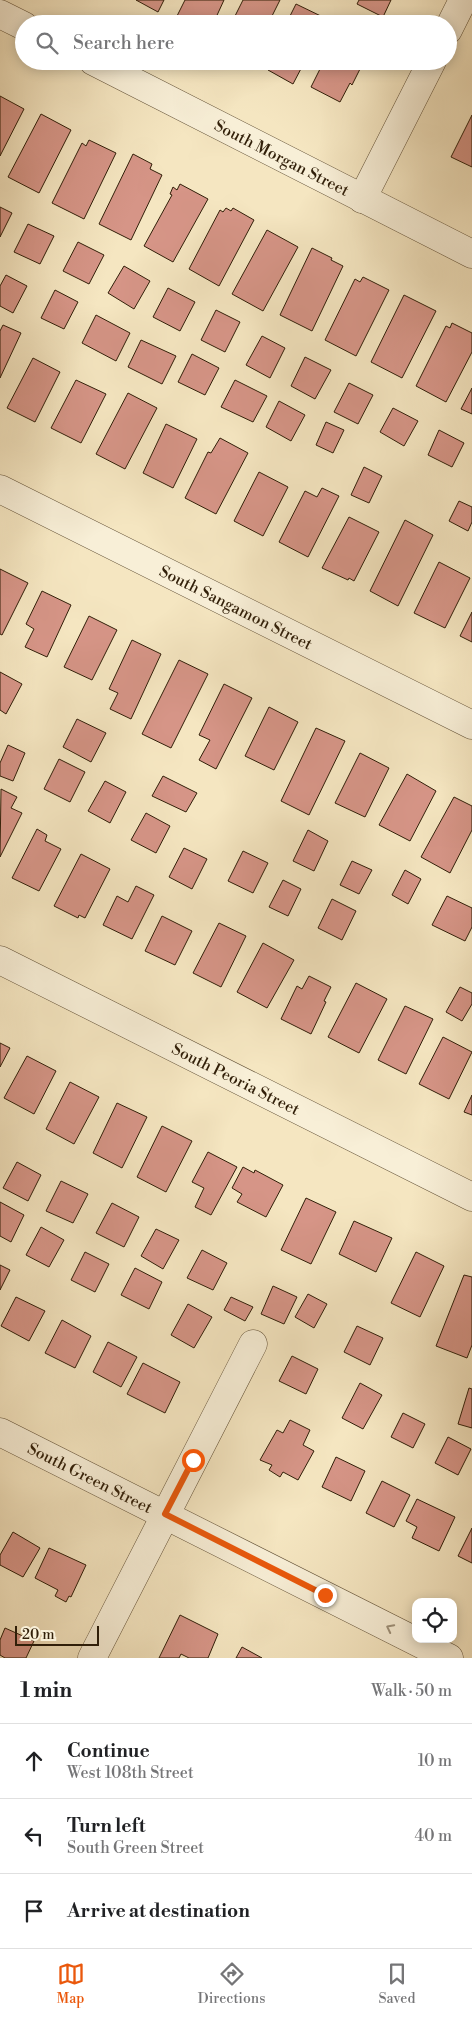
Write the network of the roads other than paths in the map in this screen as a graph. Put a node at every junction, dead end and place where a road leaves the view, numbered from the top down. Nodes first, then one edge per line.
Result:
1 (463, 0) edge
2 (0, 14) edge
3 (456, 15) edge
4 (15, 22) edge
5 (111, 70) edge
6 (427, 70) edge
7 (362, 199) junction
8 (472, 254) edge
9 (0, 489) edge
10 (472, 725) edge
11 (0, 960) edge
12 (472, 1197) edge
13 (253, 1344) dead end
14 (0, 1432) edge
15 (165, 1514) junction
16 (92, 1658) edge
17 (449, 1658) edge

1 - 3 street
2 - 4 street
5 - 7 street, South Morgan Street
6 - 7 street
7 - 8 street, South Morgan Street
9 - 10 street, South Sangamon Street
11 - 12 street, South Peoria Street
13 - 15 street
14 - 15 street, South Green Street
15 - 16 street
17 -> 15 street, South Green Street

